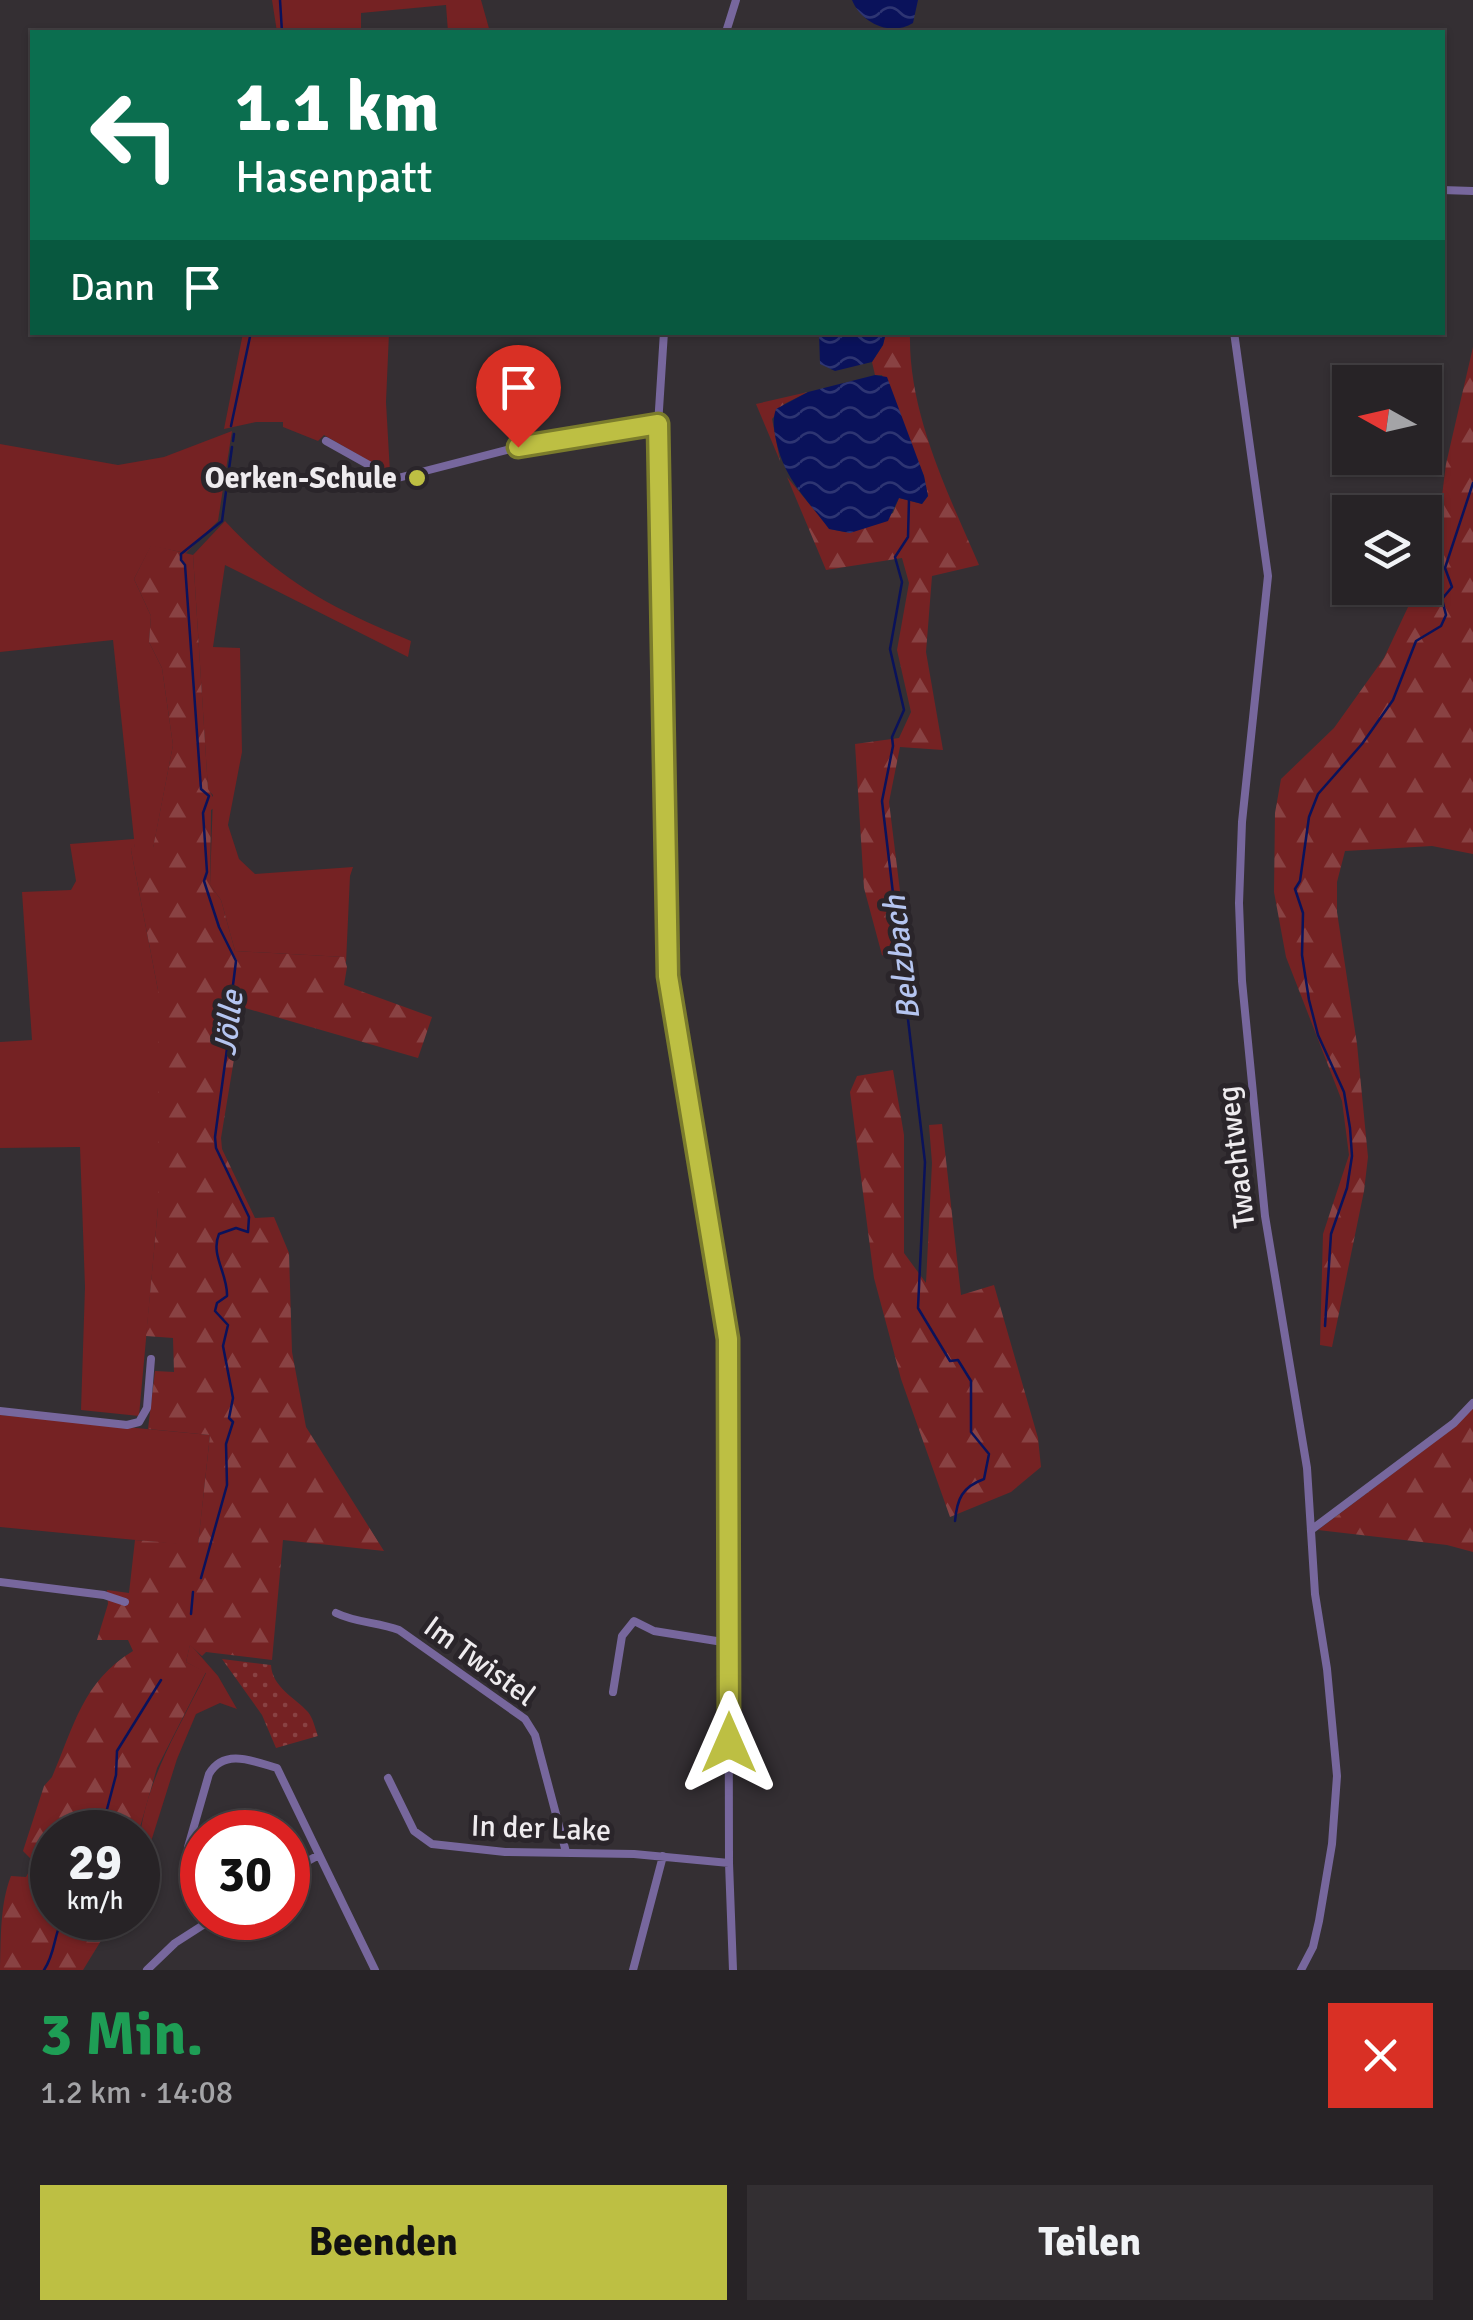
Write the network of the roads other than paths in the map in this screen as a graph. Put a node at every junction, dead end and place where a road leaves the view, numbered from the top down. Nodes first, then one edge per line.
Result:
1 (736, 0) edge
2 (727, 30) edge
3 (1445, 190) edge
4 (1473, 191) edge
5 (664, 335) edge
6 (1234, 335) edge
7 (658, 424) junction
8 (326, 441) dead end
9 (152, 1359) dead end
10 (1473, 1403) edge
11 (0, 1411) edge
12 (1310, 1530) junction
13 (0, 1582) edge
14 (125, 1602) dead end
15 (336, 1614) dead end
16 (728, 1643) junction
17 (613, 1692) dead end
18 (388, 1778) dead end
19 (198, 1810) edge
20 (297, 1810) edge
21 (310, 1839) edge
22 (566, 1852) junction
23 (318, 1856) junction
24 (664, 1856) junction
25 (310, 1860) edge
26 (730, 1863) junction
27 (180, 1939) edge
28 (373, 1966) edge
29 (148, 1970) edge
30 (359, 1970) edge
31 (632, 1970) edge
32 (733, 1970) edge
33 (1301, 1970) edge

1 - 2 street
3 - 4 street
5 - 7 street
6 - 12 street, Twachtweg
7 - 8 street
7 - 16 street
9 - 11 street
10 - 12 street
12 - 33 street, Twachtweg
13 - 14 street
15 - 22 street, Im Twistel
16 - 17 street
16 - 26 street
18 - 22 street, In der Lake
19 - 20 street
21 - 23 street
22 - 24 street, In der Lake
23 - 25 street
23 - 28 street
24 - 26 street, In der Lake
24 - 31 street
26 - 32 street
27 - 29 street
28 - 30 street

